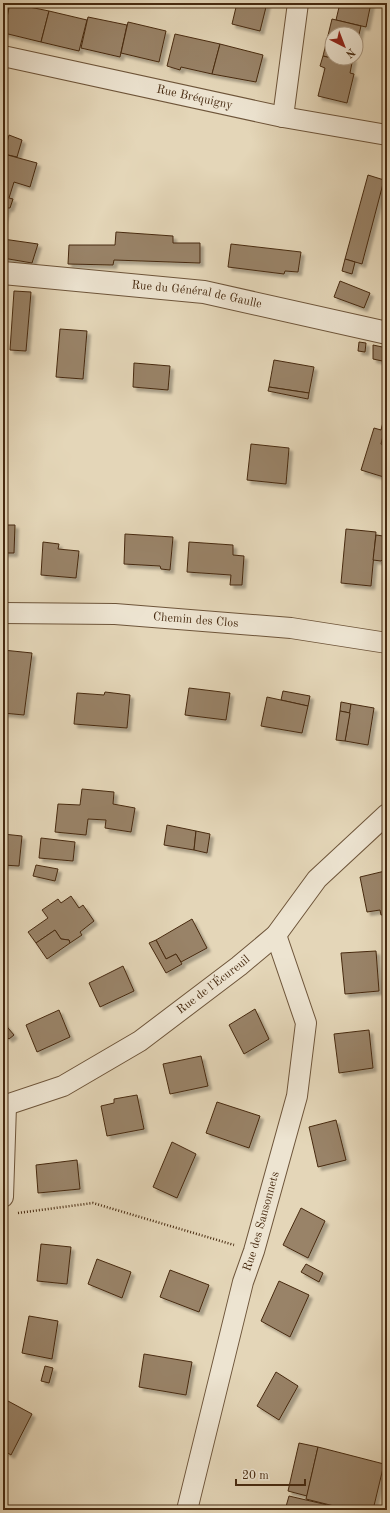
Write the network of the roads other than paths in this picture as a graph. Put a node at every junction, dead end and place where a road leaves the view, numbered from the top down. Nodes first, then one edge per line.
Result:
1 (298, 3) edge
2 (3, 56) edge
3 (283, 117) junction
4 (387, 135) edge
5 (3, 273) edge
6 (387, 333) edge
7 (3, 613) edge
8 (387, 643) edge
9 (387, 814) edge
10 (276, 935) junction
11 (5, 1106) edge
12 (7, 1205) edge
13 (187, 1510) edge

1 - 3 street
2 - 3 street, Rue Bréquigny
3 - 4 street, Rue Bréquigny
5 - 6 street, Rue du Général de Gaulle
7 - 8 street, Chemin des Clos
9 - 10 street, Rue de l'Écureuil
10 - 11 street, Rue de l'Écureuil
10 - 13 street, Rue des Sansonnets
11 - 12 street

